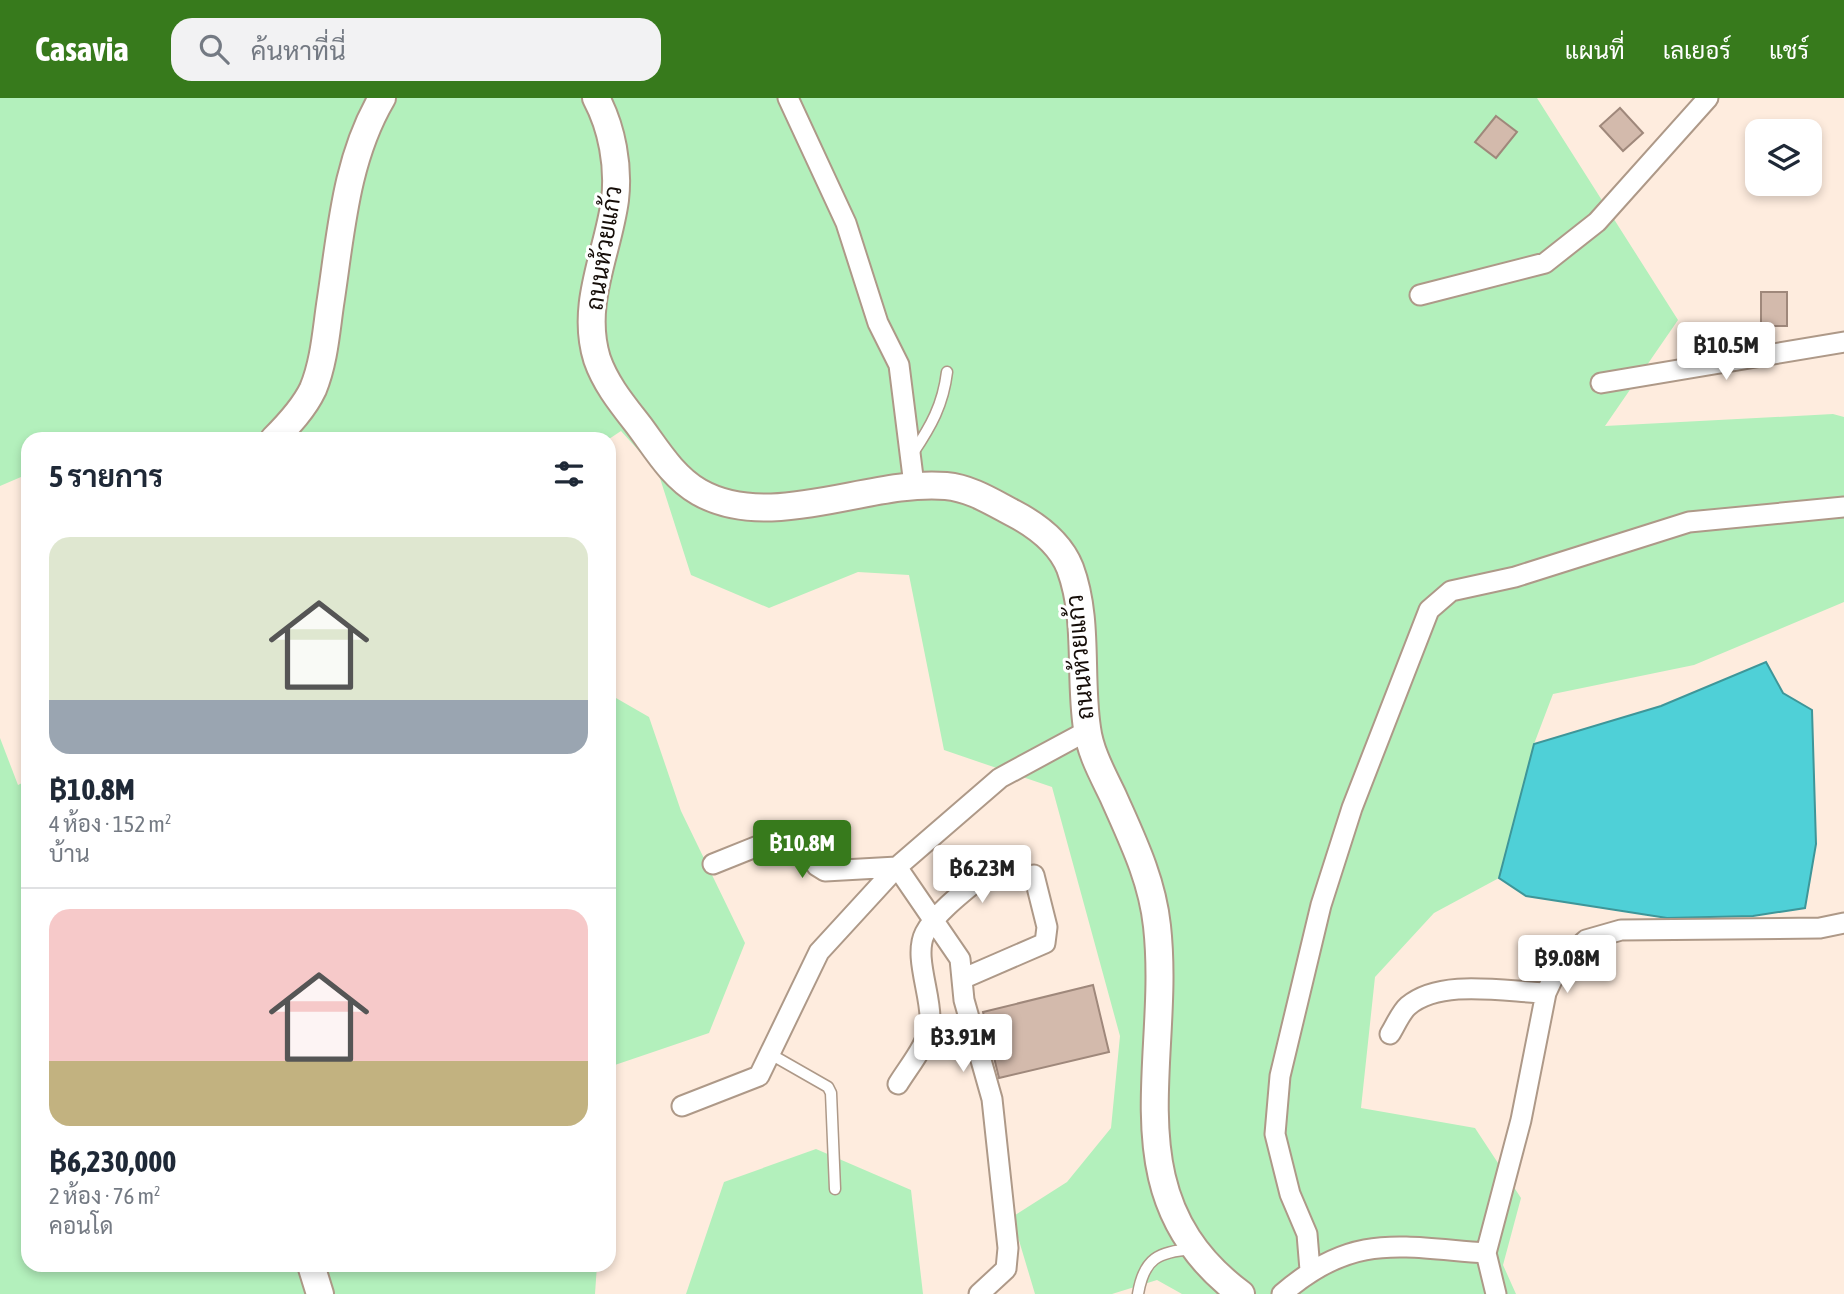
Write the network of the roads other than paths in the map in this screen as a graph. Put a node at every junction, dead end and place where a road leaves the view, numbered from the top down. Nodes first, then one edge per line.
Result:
1 (382, 98) edge
2 (596, 98) edge
3 (788, 98) edge
4 (1708, 98) edge
5 (1420, 295) dead end
6 (1844, 342) edge
7 (947, 372) dead end
8 (1601, 383) dead end
9 (281, 432) edge
10 (910, 456) junction
11 (914, 485) junction
12 (1844, 507) edge
13 (1087, 732) junction
14 (1002, 860) dead end
15 (713, 864) dead end
16 (897, 867) junction
17 (1034, 876) dead end
18 (934, 920) junction
19 (1844, 923) edge
20 (961, 979) junction
21 (1546, 993) junction
22 (1390, 1034) dead end
23 (772, 1055) junction
24 (898, 1084) dead end
25 (682, 1106) dead end
26 (835, 1189) dead end
27 (1196, 1249) junction
28 (1486, 1253) junction
29 (1310, 1270) junction
30 (313, 1272) edge
31 (1231, 1291) edge
32 (320, 1294) edge
33 (979, 1294) edge
34 (1138, 1294) edge
35 (1282, 1294) edge
36 (1496, 1294) edge

1 - 9 main road
2 - 11 main road, ถนนห้วยแก้ว
3 - 10 street
4 - 5 street
6 - 8 street
7 - 10 lane
10 - 11 street
11 - 13 main road, ถนนห้วยแก้ว
12 - 29 street
13 - 16 street
13 - 27 main road, ถนนห้วยแก้ว
14 - 18 street
15 - 16 street
16 - 18 street
16 - 23 street
17 - 20 street
18 - 20 street
18 - 24 street
19 - 21 street
20 - 33 street
21 - 22 street
21 - 28 street
23 - 25 street
23 - 26 lane
27 - 31 main road, ถนนห้วยแก้ว
27 - 34 lane
28 - 29 street
28 - 36 street
29 - 35 street
30 - 32 main road

